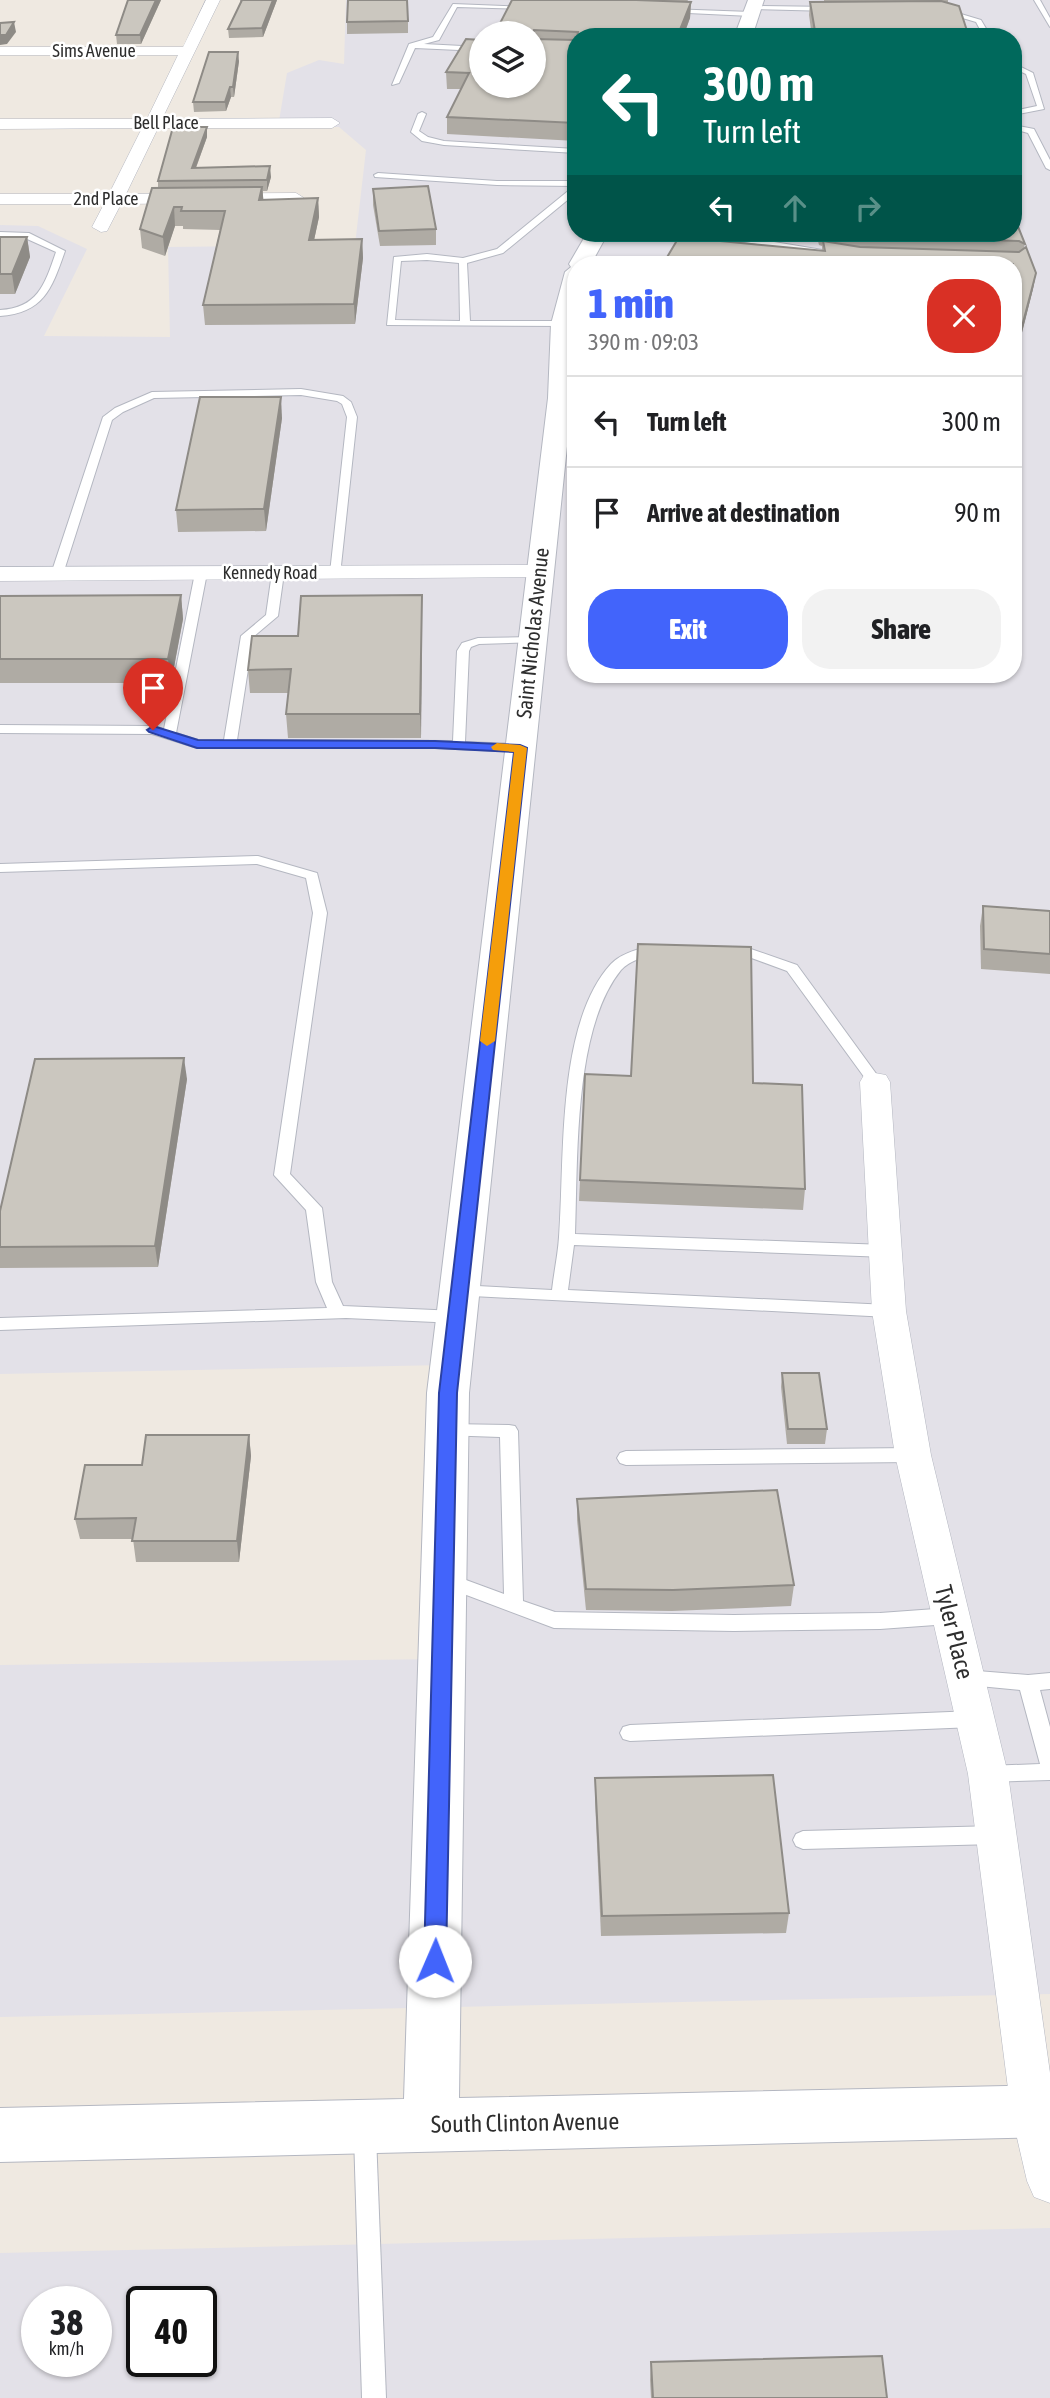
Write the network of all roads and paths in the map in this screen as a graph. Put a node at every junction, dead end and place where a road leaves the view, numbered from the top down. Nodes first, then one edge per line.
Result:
1 (213, 0) edge
2 (1037, 0) edge
3 (785, 4) edge
4 (535, 7) edge
5 (753, 7) edge
6 (836, 9) edge
7 (927, 10) edge
8 (655, 11) edge
9 (1050, 25) edge
10 (746, 28) edge
11 (983, 28) edge
12 (412, 46) junction
13 (469, 48) edge
14 (0, 51) edge
15 (188, 51) junction
16 (1022, 70) edge
17 (395, 83) dead end
18 (1022, 112) edge
19 (422, 114) dead end
20 (151, 123) junction
21 (332, 123) dead end
22 (0, 124) edge
23 (1022, 129) edge
24 (567, 151) edge
25 (1050, 168) edge
26 (378, 175) dead end
27 (567, 185) edge
28 (567, 195) edge
29 (113, 198) junction
30 (296, 198) edge
31 (0, 199) edge
32 (101, 227) dead end
33 (0, 234) edge
34 (762, 242) edge
35 (853, 256) edge
36 (463, 261) junction
37 (0, 313) edge
38 (567, 316) edge
39 (465, 324) junction
40 (567, 326) edge
41 (540, 572) junction
42 (201, 573) junction
43 (278, 573) junction
44 (336, 573) junction
45 (0, 574) edge
46 (58, 574) junction
47 (533, 640) junction
48 (0, 729) edge
49 (169, 735) junction
50 (230, 744) junction
51 (460, 745) junction
52 (520, 748) junction
53 (0, 868) edge
54 (668, 949) edge
55 (721, 951) edge
56 (875, 1082) joint
57 (567, 1238) junction
58 (886, 1251) junction
59 (559, 1295) junction
60 (458, 1304) junction
61 (889, 1311) junction
62 (353, 1312) junction
63 (0, 1324) edge
64 (448, 1430) junction
65 (913, 1455) junction
66 (626, 1458) dead end
67 (444, 1579) junction
68 (514, 1604) junction
69 (949, 1616) junction
70 (965, 1678) junction
71 (1050, 1681) edge
72 (1028, 1683) junction
73 (974, 1719) junction
74 (630, 1733) dead end
75 (1050, 1763) edge
76 (1050, 1772) edge
77 (988, 1774) junction
78 (996, 1835) junction
79 (803, 1840) dead end
80 (1041, 2111) edge
81 (431, 2125) junction
82 (365, 2127) junction
83 (0, 2135) edge
84 (1050, 2181) edge
85 (374, 2398) edge

1 - 15 street
2 - 9 lane
3 - 5 lane
3 - 6 lane
4 - 12 lane
5 - 8 lane
5 - 10 street
7 - 11 lane
12 - 13 lane
12 - 17 lane
14 - 15 street, Sims Avenue
15 - 20 street
16 - 18 lane
19 - 24 lane
20 - 21 street, Bell Place
20 - 22 street, Bell Place
20 - 29 street
23 - 25 lane
26 - 27 lane
28 - 36 lane
29 - 30 street, 2nd Place
29 - 31 street, 2nd Place
29 - 32 street
33 - 37 lane
34 - 35 lane
36 - 39 lane
36 - 39 lane
38 - 39 lane
40 - 41 street, Saint Nicholas Avenue
41 - 44 street, Kennedy Road
41 - 47 street, Saint Nicholas Avenue
42 - 43 street, Kennedy Road
42 - 46 street, Kennedy Road
42 - 49 lane
43 - 44 street, Kennedy Road
43 - 50 lane
44 - 46 lane
45 - 46 street, Kennedy Road
47 - 51 lane
47 - 52 street, Saint Nicholas Avenue
48 - 49 lane
49 - 50 lane
50 - 51 lane
51 - 52 lane
52 - 60 street, Saint Nicholas Avenue
53 - 62 lane
54 - 57 lane
55 - 56 lane
56 - 58 street, Tyler Place
57 - 58 lane
57 - 59 lane
58 - 61 street, Tyler Place
59 - 60 lane
59 - 61 lane
60 - 62 lane
60 - 64 street, Saint Nicholas Avenue
61 - 65 street, Tyler Place
62 - 63 lane
64 - 67 street, Saint Nicholas Avenue
64 - 68 lane
65 - 66 lane
65 - 69 street, Tyler Place
67 - 68 lane
67 - 81 street, Saint Nicholas Avenue
68 - 69 lane
69 - 70 street, Tyler Place
70 - 72 lane
70 - 73 street, Tyler Place
71 - 72 lane
72 - 75 lane
73 - 74 lane
73 - 77 street, Tyler Place
76 - 77 lane
77 - 78 street, Tyler Place
78 - 79 lane
78 - 80 street, Tyler Place
80 - 81 street, South Clinton Avenue
80 - 84 street, Tyler Place
81 - 82 street, South Clinton Avenue
82 - 83 street, South Clinton Avenue
82 - 85 lane

